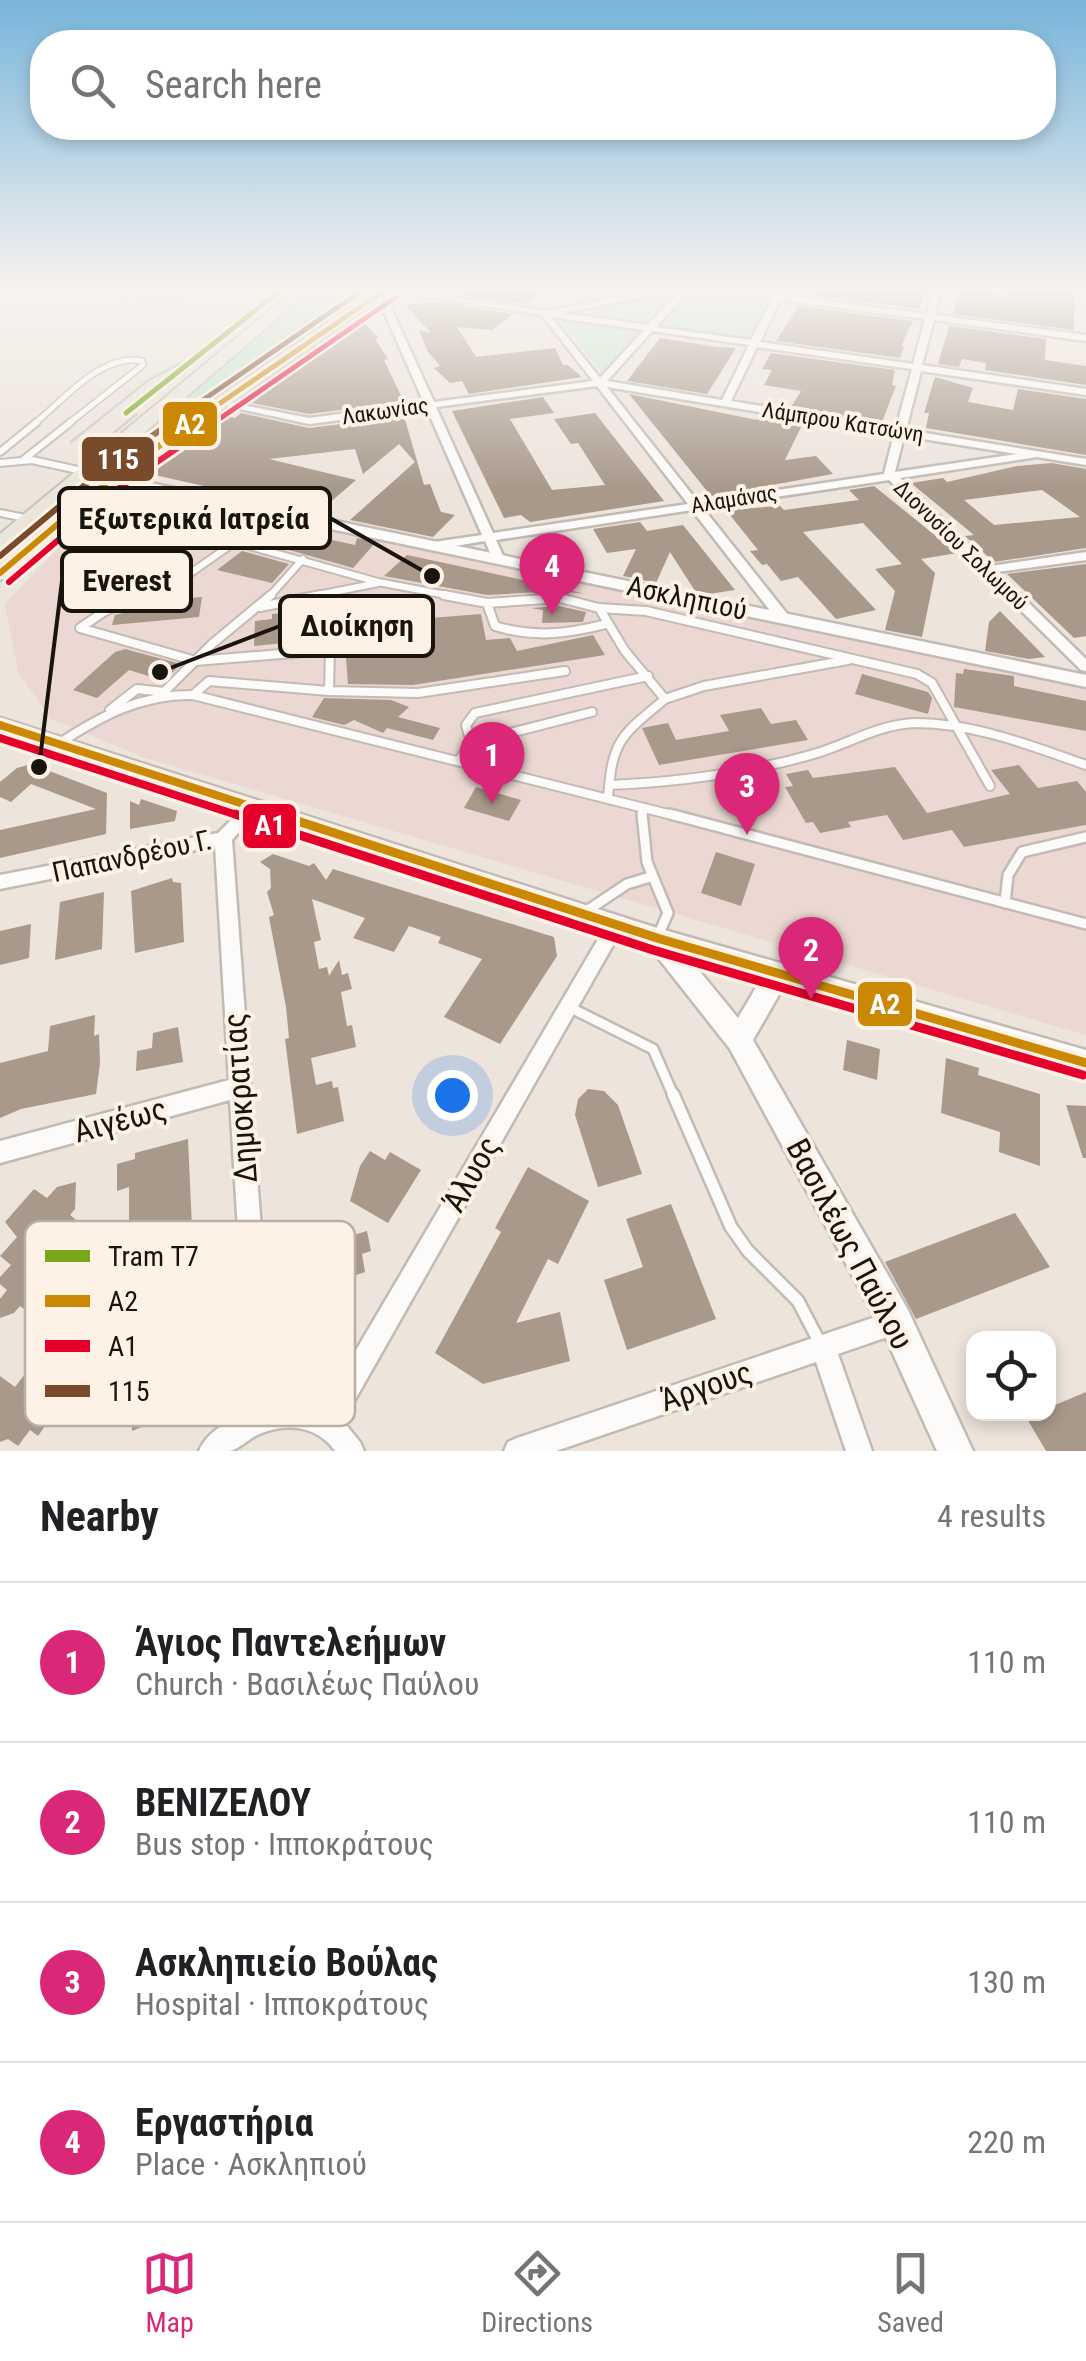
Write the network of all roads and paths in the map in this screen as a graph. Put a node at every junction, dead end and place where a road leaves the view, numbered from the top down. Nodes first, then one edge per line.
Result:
1 (226, 355) edge
2 (294, 355) edge
3 (407, 355) edge
4 (578, 355) edge
5 (626, 355) edge
6 (750, 355) edge
7 (831, 355) edge
8 (921, 355) edge
9 (918, 367) junction
10 (600, 382) junction
11 (1086, 392) edge
12 (725, 403) junction
13 (222, 404) junction
14 (428, 405) junction
15 (900, 432) junction
16 (0, 452) edge
17 (1037, 454) junction
18 (24, 460) junction
19 (1086, 462) edge
20 (0, 463) edge
21 (87, 472) junction
22 (889, 474) junction
23 (111, 479) junction
24 (694, 506) junction
25 (0, 513) edge
26 (38, 525) junction
27 (489, 537) junction
28 (235, 542) junction
29 (0, 545) edge
30 (431, 546) junction
31 (122, 554) dead end
32 (1086, 556) edge
33 (303, 559) junction
34 (499, 560) junction
35 (988, 570) junction
36 (0, 573) edge
37 (378, 582) junction
38 (488, 603) junction
39 (260, 607) junction
40 (599, 608) junction
41 (783, 618) junction
42 (606, 624) junction
43 (853, 659) junction
44 (196, 661) junction
45 (188, 670) junction
46 (565, 670) dead end
47 (1086, 675) edge
48 (648, 676) junction
49 (209, 680) junction
50 (329, 691) junction
51 (164, 692) junction
52 (192, 695) junction
53 (665, 699) junction
54 (592, 712) dead end
55 (0, 725) edge
56 (954, 728) junction
57 (472, 743) junction
58 (58, 744) junction
59 (458, 760) junction
60 (1086, 765) edge
61 (610, 784) junction
62 (990, 786) dead end
63 (608, 798) junction
64 (644, 808) junction
65 (252, 809) junction
66 (1086, 837) edge
67 (224, 838) junction
68 (650, 877) junction
69 (0, 882) edge
70 (1005, 903) junction
71 (583, 914) junction
72 (616, 924) junction
73 (1086, 924) edge
74 (657, 938) junction
75 (778, 974) junction
76 (568, 1006) junction
77 (739, 1040) junction
78 (1086, 1063) edge
79 (240, 1087) junction
80 (0, 1152) edge
81 (249, 1221) edge
82 (896, 1322) junction
83 (822, 1347) junction
84 (355, 1375) edge
85 (243, 1426) edge
86 (329, 1426) edge
87 (212, 1451) edge
88 (351, 1451) edge
89 (517, 1451) edge
90 (859, 1451) edge
91 (954, 1451) edge

1 - 21 highway
2 - 13 highway
3 - 14 street
4 - 10 street
5 - 10 street
6 - 12 street
7 - 9 street
8 - 9 street, Διονυσίου Σολωμού
9 - 11 street
9 - 15 street, Διονυσίου Σολωμού
10 - 12 street, Λάμπρου Κατσώνη
10 - 14 street, Λακωνίας
10 - 24 street
12 - 15 street, Λάμπρου Κατσώνη
13 - 14 street, Λακωνίας
13 - 23 highway
14 - 27 street
15 - 17 street, Λάμπρου Κατσώνη
15 - 22 street, Διονυσίου Σολωμού
16 - 18 lane
17 - 19 street, Λάμπρου Κατσώνη
17 - 22 street, Αλαμάνας
18 - 20 lane
18 - 21 lane
21 - 26 highway
22 - 24 street, Αλαμάνας
22 - 35 street, Διονυσίου Σολωμού
23 - 26 highway
23 - 30 street, Ασκληπιού
24 - 27 street, Αλαμάνας
24 - 41 street
25 - 26 lane
26 - 29 highway
26 - 36 highway
27 - 30 street, Αλαμάνας
27 - 34 street
28 - 31 lane
28 - 33 lane
28 - 44 lane
30 - 34 street, Ασκληπιού
32 - 35 street
33 - 37 lane
33 - 39 lane
34 - 41 street, Ασκληπιού
35 - 47 street, Διονυσίου Σολωμού
37 - 38 lane
37 - 39 lane
38 - 40 lane
38 - 42 lane
39 - 44 lane
40 - 42 lane
40 - 43 lane
41 - 47 street, Ασκληπιού
42 - 48 lane
43 - 53 lane
43 - 56 lane
44 - 45 lane
44 - 50 lane
45 - 49 lane
45 - 51 lane
46 - 50 lane
48 - 53 lane
48 - 57 lane
49 - 50 lane
49 - 52 lane
51 - 52 lane
51 - 58 lane
52 - 59 lane
53 - 61 lane
54 - 57 lane
55 - 58 street
56 - 60 lane
56 - 61 lane
56 - 62 lane
57 - 59 lane
58 - 65 street
59 - 63 lane
61 - 63 lane
63 - 64 lane
64 - 68 lane
64 - 70 lane
65 - 67 street, Παπανδρέου Γ.
65 - 71 street
66 - 70 lane
67 - 69 street, Παπανδρέου Γ.
67 - 79 street, Δημοκρατίας
68 - 71 lane
68 - 74 lane
70 - 73 lane
71 - 72 street
72 - 74 street
72 - 76 street, Άλυος
74 - 75 street
74 - 77 street, Βασιλέως Παύλου
75 - 77 street
75 - 78 street
76 - 83 lane
76 - 84 street, Άλυος
77 - 82 street, Βασιλέως Παύλου
79 - 80 street, Αιγέως
79 - 81 street, Δημοκρατίας
82 - 83 street, Άργους
82 - 91 street, Βασιλέως Παύλου
83 - 89 street, Άργους
83 - 90 street
85 - 87 street
86 - 88 street

